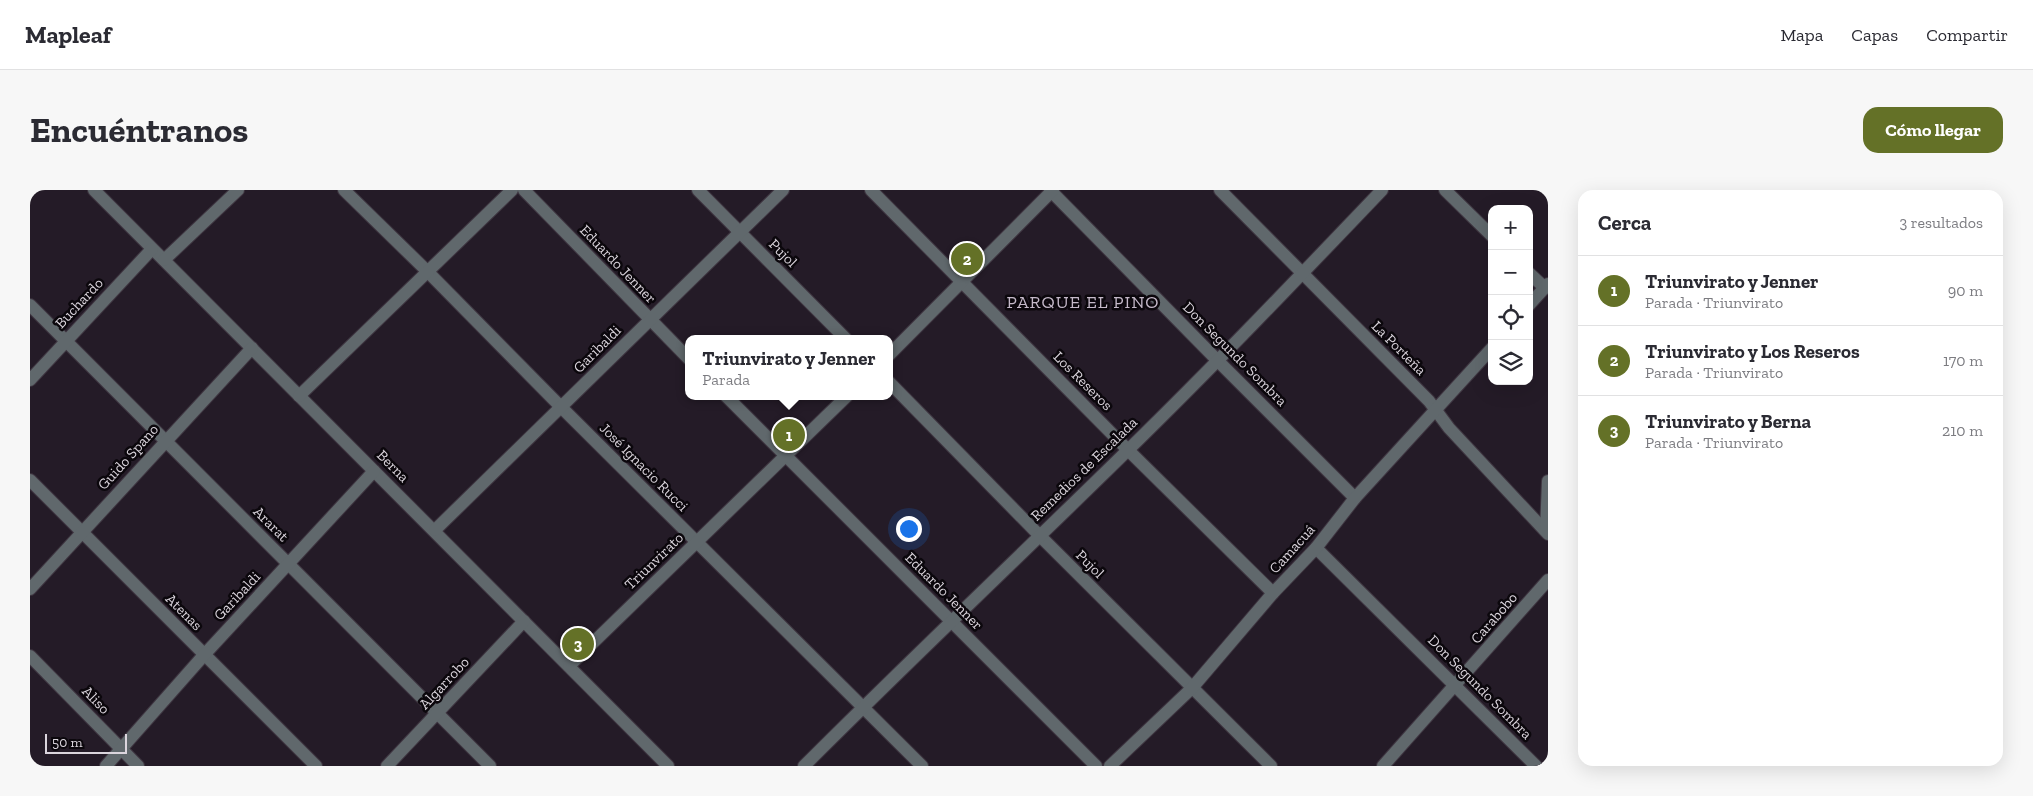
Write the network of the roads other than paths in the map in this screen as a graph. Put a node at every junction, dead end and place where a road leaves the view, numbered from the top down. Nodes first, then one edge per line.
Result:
1 (94, 190) edge
2 (238, 190) edge
3 (344, 190) edge
4 (512, 190) edge
5 (524, 190) edge
6 (698, 190) edge
7 (782, 190) edge
8 (871, 190) edge
9 (1220, 190) edge
10 (1382, 190) edge
11 (1445, 190) edge
12 (1052, 191) edge
13 (739, 232) junction
14 (1488, 232) edge
15 (152, 249) junction
16 (164, 260) junction
17 (427, 270) junction
18 (1303, 274) junction
19 (1533, 276) edge
20 (962, 282) junction
21 (1546, 286) edge
22 (1533, 301) edge
23 (30, 305) edge
24 (649, 320) junction
25 (842, 335) edge
26 (66, 341) junction
27 (252, 348) junction
28 (893, 351) edge
29 (1488, 352) edge
30 (685, 356) edge
31 (1217, 360) junction
32 (30, 380) edge
33 (893, 386) edge
34 (299, 396) junction
35 (730, 400) edge
36 (843, 400) edge
37 (561, 407) junction
38 (1436, 411) junction
39 (165, 441) junction
40 (1128, 450) junction
41 (785, 456) junction
42 (374, 471) junction
43 (30, 480) edge
44 (1548, 481) edge
45 (1356, 498) junction
46 (435, 530) junction
47 (82, 532) junction
48 (1547, 533) edge
49 (1040, 536) junction
50 (697, 542) junction
51 (1316, 548) junction
52 (289, 564) junction
53 (1548, 580) edge
54 (30, 590) edge
55 (1273, 593) junction
56 (524, 621) junction
57 (951, 621) junction
58 (204, 655) junction
59 (30, 656) edge
60 (570, 666) junction
61 (1456, 685) junction
62 (1192, 688) junction
63 (862, 708) junction
64 (437, 714) junction
65 (122, 749) junction
66 (106, 766) edge
67 (138, 766) edge
68 (316, 766) edge
69 (387, 766) edge
70 (490, 766) edge
71 (668, 766) edge
72 (804, 766) edge
73 (922, 766) edge
74 (1096, 766) edge
75 (1110, 766) edge
76 (1271, 766) edge
77 (1383, 766) edge
78 (1536, 766) edge

1 - 15 street, Berna
2 - 16 street
3 - 17 street, José Ignacio Rucci
4 - 17 street
5 - 24 street, Eduardo Jenner
6 - 13 street, Pujol
7 - 13 street, Garibaldi
8 - 20 street, Los Reseros
9 - 18 street, La Porteña
10 - 18 street, Remedios de Escalada
11 - 14 street
12 - 20 street
12 - 31 street, Don Segundo Sombra
13 - 24 street, Garibaldi
13 - 25 street, Pujol
15 - 16 street, Berna
15 - 26 street, Buchardo
16 - 27 street, Berna
17 - 34 street
17 - 37 street, José Ignacio Rucci
18 - 31 street, Remedios de Escalada
18 - 38 street, La Porteña
19 - 21 street
20 - 28 street
20 - 40 street, Los Reseros
21 - 22 street
23 - 26 street, Ararat
24 - 30 street, Eduardo Jenner
24 - 37 street, Garibaldi
26 - 32 street, Buchardo
26 - 39 street, Ararat
27 - 34 street, Berna
27 - 39 street, Guido Spano
29 - 38 street, Camacuá
31 - 40 street, Remedios de Escalada
31 - 45 street, Don Segundo Sombra
33 - 49 street, Pujol
34 - 42 street, Berna
35 - 41 street, Eduardo Jenner
36 - 41 street, Triunvirato
37 - 46 street, Garibaldi
37 - 50 street, José Ignacio Rucci
38 - 45 street, Camacuá
38 - 48 street, La Porteña
39 - 47 street, Guido Spano
39 - 52 street, Ararat
40 - 49 street, Remedios de Escalada
40 - 55 street, Los Reseros
41 - 50 street, Triunvirato
41 - 57 street, Eduardo Jenner
42 - 46 street, Berna
42 - 52 street, Garibaldi
43 - 47 street, Atenas
44 - 48 street
45 - 51 street, Camacuá
46 - 56 street, Berna
47 - 54 street, Guido Spano
47 - 58 street, Atenas
49 - 57 street, Remedios de Escalada
49 - 62 street, Pujol
50 - 60 street, Triunvirato
50 - 63 street, José Ignacio Rucci
51 - 55 street, Camacuá
51 - 61 street, Don Segundo Sombra
52 - 58 street, Garibaldi
52 - 64 street, Ararat
53 - 61 street, Carabobo
55 - 62 street, Camacuá
56 - 60 street, Berna
56 - 64 street, Algarrobo
57 - 63 street, Remedios de Escalada
57 - 74 street, Eduardo Jenner
58 - 65 street, Garibaldi
58 - 68 street, Atenas
59 - 65 street, Aliso
60 - 71 street, Berna
61 - 77 street, Carabobo
61 - 78 street, Don Segundo Sombra
62 - 75 street, Camacuá
62 - 76 street, Pujol
63 - 72 street, Remedios de Escalada
63 - 73 street, José Ignacio Rucci
64 - 69 street, Algarrobo
64 - 70 street, Ararat
65 - 66 street, Garibaldi
65 - 67 street, Aliso

